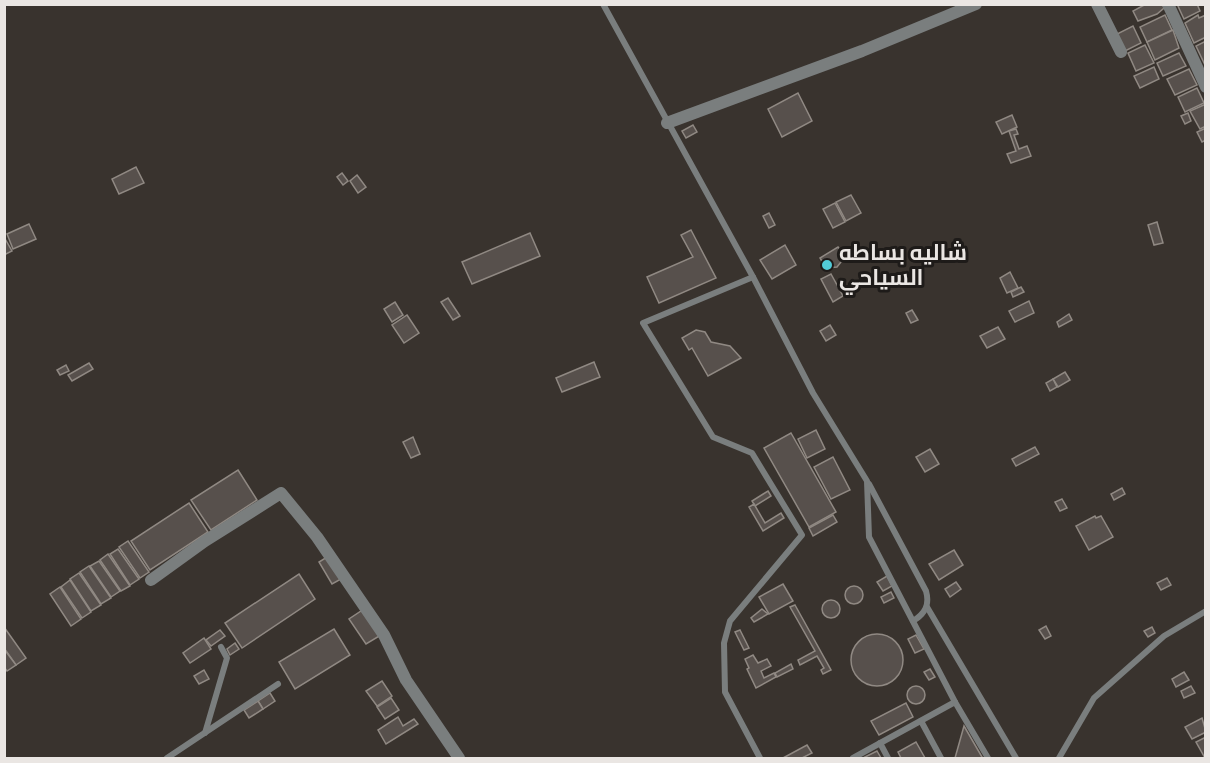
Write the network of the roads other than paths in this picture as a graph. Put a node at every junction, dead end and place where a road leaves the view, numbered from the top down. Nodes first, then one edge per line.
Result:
1 (603, 4) edge
2 (976, 4) edge
3 (1097, 4) edge
4 (1168, 4) edge
5 (1121, 52) dead end
6 (1206, 87) edge
7 (667, 123) junction
8 (753, 277) junction
9 (867, 481) junction
10 (151, 580) dead end
11 (927, 607) junction
12 (1206, 611) edge
13 (912, 621) junction
14 (221, 647) dead end
15 (278, 684) dead end
16 (955, 702) junction
17 (921, 721) junction
18 (205, 733) junction
19 (880, 743) junction
20 (167, 759) edge
21 (459, 759) edge
22 (760, 759) edge
23 (852, 759) edge
24 (888, 759) edge
25 (941, 759) edge
26 (988, 759) edge
27 (1016, 759) edge
28 (1059, 759) edge

1 - 7 lane
2 - 7 street
3 - 5 street
4 - 6 street
7 - 8 lane
8 - 9 lane
8 - 22 lane
9 - 11 lane
9 - 13 lane
10 - 21 street
11 - 13 lane
11 - 27 lane
12 - 28 lane
13 - 16 lane
14 - 18 lane
15 - 18 lane
16 - 17 lane
16 - 26 lane
17 - 19 lane
17 - 25 lane
18 - 20 lane
19 - 23 lane
19 - 24 lane

